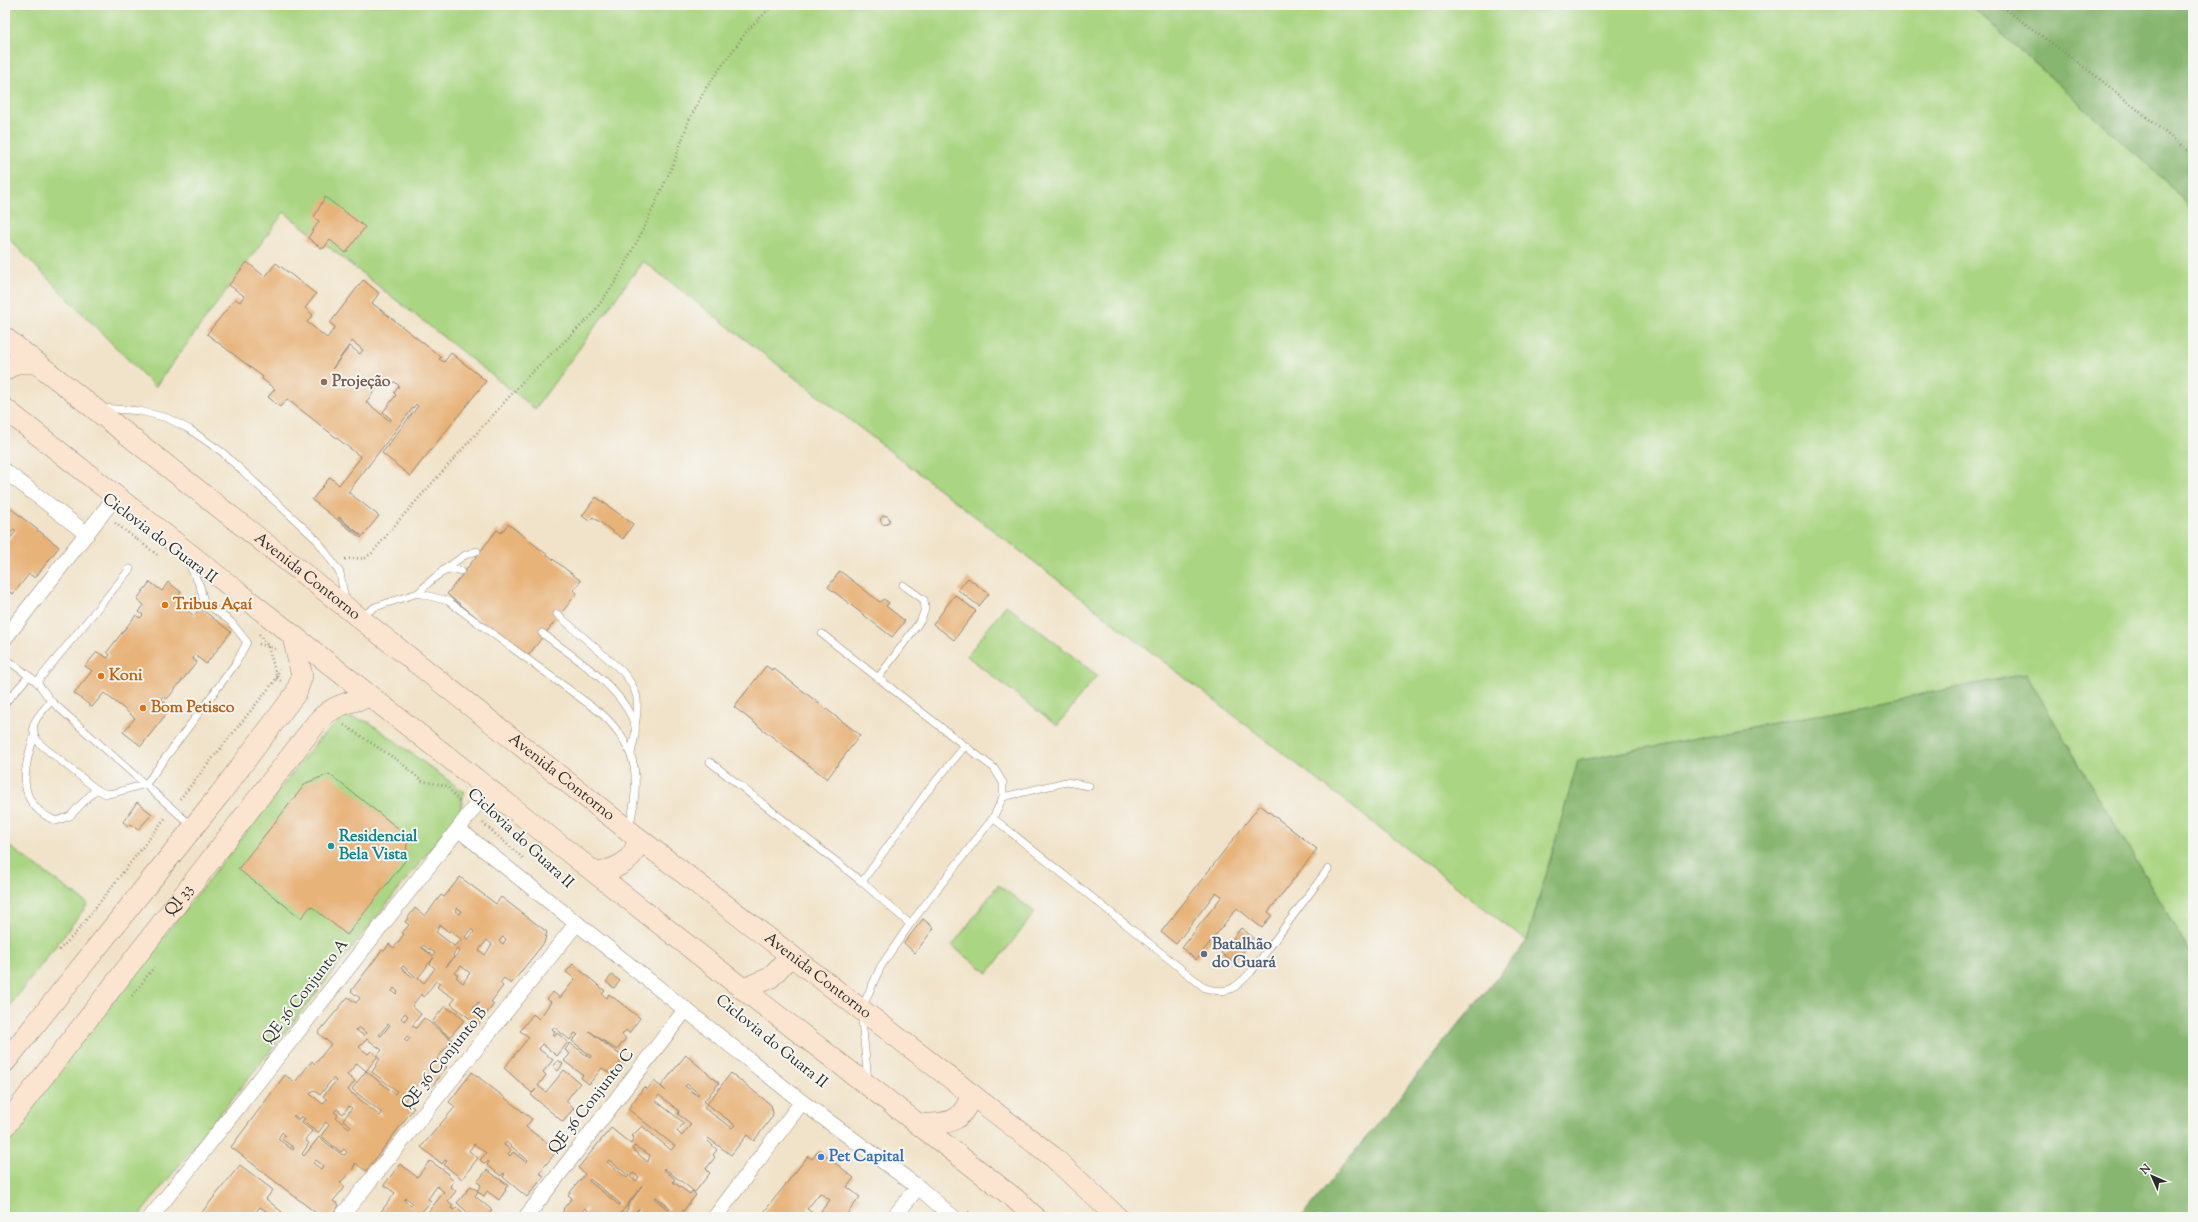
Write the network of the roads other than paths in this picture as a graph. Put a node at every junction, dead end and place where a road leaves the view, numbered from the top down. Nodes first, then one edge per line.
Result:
1 (5, 338) edge
2 (36, 362) junction
3 (5, 370) edge
4 (95, 408) junction
5 (5, 409) edge
6 (5, 471) edge
7 (116, 496) junction
8 (87, 534) junction
9 (169, 538) junction
10 (477, 551) dead end
11 (130, 569) dead end
12 (461, 571) dead end
13 (439, 574) junction
14 (903, 585) dead end
15 (418, 594) junction
16 (353, 614) junction
17 (557, 614) dead end
18 (542, 633) dead end
19 (822, 634) dead end
20 (5, 638) edge
21 (284, 647) junction
22 (5, 658) edge
23 (29, 676) junction
24 (878, 678) junction
25 (36, 682) junction
26 (370, 697) junction
27 (51, 701) junction
28 (5, 703) edge
29 (635, 727) junction
30 (34, 736) junction
31 (965, 746) junction
32 (631, 754) junction
33 (710, 762) dead end
34 (146, 784) junction
35 (1089, 786) dead end
36 (96, 789) junction
37 (488, 789) junction
38 (220, 794) junction
39 (1003, 797) junction
40 (246, 815) junction
41 (993, 818) junction
42 (194, 827) junction
43 (458, 829) junction
44 (633, 834) junction
45 (1328, 869) dead end
46 (597, 874) junction
47 (862, 882) junction
48 (577, 923) junction
49 (910, 924) junction
50 (790, 956) junction
51 (743, 989) junction
52 (686, 1009) junction
53 (861, 1010) junction
54 (5, 1062) edge
55 (869, 1087) junction
56 (971, 1096) junction
57 (802, 1102) junction
58 (920, 1125) junction
59 (5, 1126) edge
60 (918, 1186) junction
61 (958, 1213) edge
62 (151, 1217) edge
63 (341, 1217) edge
64 (526, 1217) edge
65 (715, 1217) edge
66 (894, 1217) edge
67 (1035, 1217) edge
68 (1117, 1217) edge

1 - 2 main road, Avenida Contorno
2 - 3 main road
2 - 4 main road, Avenida Contorno
4 - 16 main road, Avenida Contorno
4 - 16 lane
5 - 7 main road
6 - 8 street
7 - 8 street
7 - 9 main road
8 - 20 street
9 - 21 main road
9 - 34 lane
10 - 13 lane
11 - 25 lane
12 - 13 lane
13 - 15 lane
14 - 24 lane
15 - 16 lane
15 - 32 lane
16 - 44 main road, Avenida Contorno
17 - 29 lane
18 - 29 lane
19 - 24 lane
21 - 26 main road
21 - 38 main road
22 - 23 lane
23 - 25 lane
23 - 28 lane
24 - 31 lane
25 - 27 lane
26 - 37 main road
26 - 40 main road, QI 33
27 - 30 lane
27 - 34 lane
29 - 32 lane
30 - 36 lane
30 - 36 lane
31 - 39 lane
31 - 47 lane
32 - 44 lane
33 - 47 lane
34 - 36 lane
34 - 42 lane
35 - 39 lane
37 - 43 street, QE 36 Conjunto A
37 - 46 main road
38 - 40 main road
38 - 42 main road
39 - 41 lane
40 - 59 main road, QI 33
41 - 45 lane
41 - 49 lane
42 - 54 main road
43 - 48 street
43 - 62 street, QE 36 Conjunto A
44 - 46 main road
44 - 50 main road, Avenida Contorno
46 - 51 main road
47 - 49 lane
48 - 52 street
48 - 63 street, QE 36 Conjunto B
49 - 53 lane
50 - 51 main road
50 - 53 main road, Avenida Contorno
51 - 55 main road
52 - 57 street
52 - 64 street, QE 36 Conjunto C
53 - 55 lane
53 - 56 main road, Avenida Contorno
55 - 58 main road
56 - 58 main road
56 - 68 main road, Avenida Contorno
57 - 60 street
57 - 65 street
58 - 67 main road
60 - 61 street
60 - 66 street

